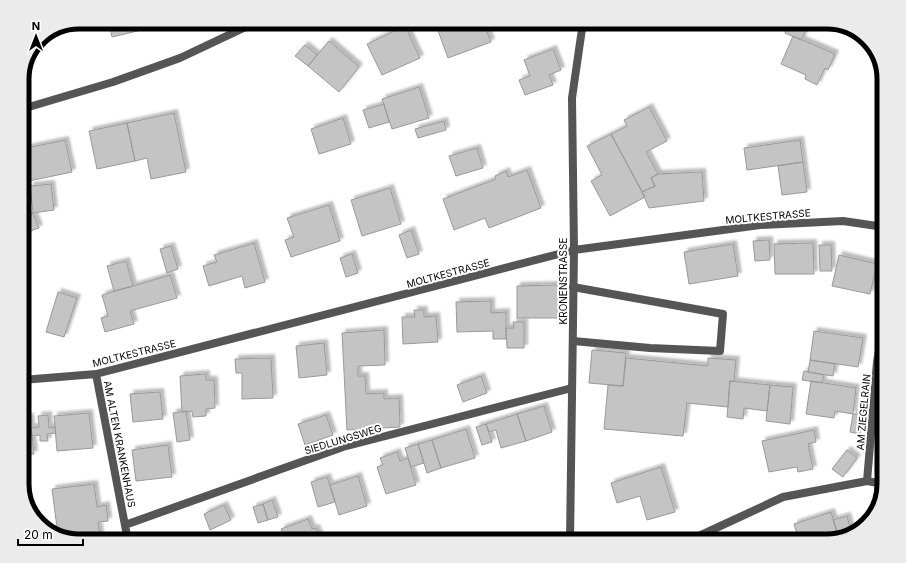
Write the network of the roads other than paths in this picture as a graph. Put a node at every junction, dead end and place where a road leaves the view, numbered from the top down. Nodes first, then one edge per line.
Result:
1 (242, 29) edge
2 (582, 29) edge
3 (29, 106) edge
4 (877, 226) edge
5 (574, 250) junction
6 (573, 287) junction
7 (573, 341) junction
8 (877, 362) edge
9 (96, 374) junction
10 (29, 379) edge
11 (572, 388) junction
12 (867, 481) junction
13 (877, 483) edge
14 (125, 525) junction
15 (127, 534) edge
16 (570, 534) edge
17 (703, 534) edge

1 - 3 street
2 - 5 street, KRONENSTRASSE
4 - 5 street, MOLTKESTRASSE
5 - 6 street, KRONENSTRASSE
5 - 9 street, MOLTKESTRASSE
6 - 7 street, KRONENSTRASSE
6 - 7 street
7 - 11 street, KRONENSTRASSE
8 - 12 street, AM ZIEGELRAIN
9 - 10 street, MOLTKESTRASSE
9 - 14 street, AM ALTEN KRANKENHAUS
11 - 14 street, SIEDLUNGSWEG
11 - 16 street, KRONENSTRASSE
12 - 13 street
12 - 17 street
14 - 15 street, AM ALTEN KRANKENHAUS

